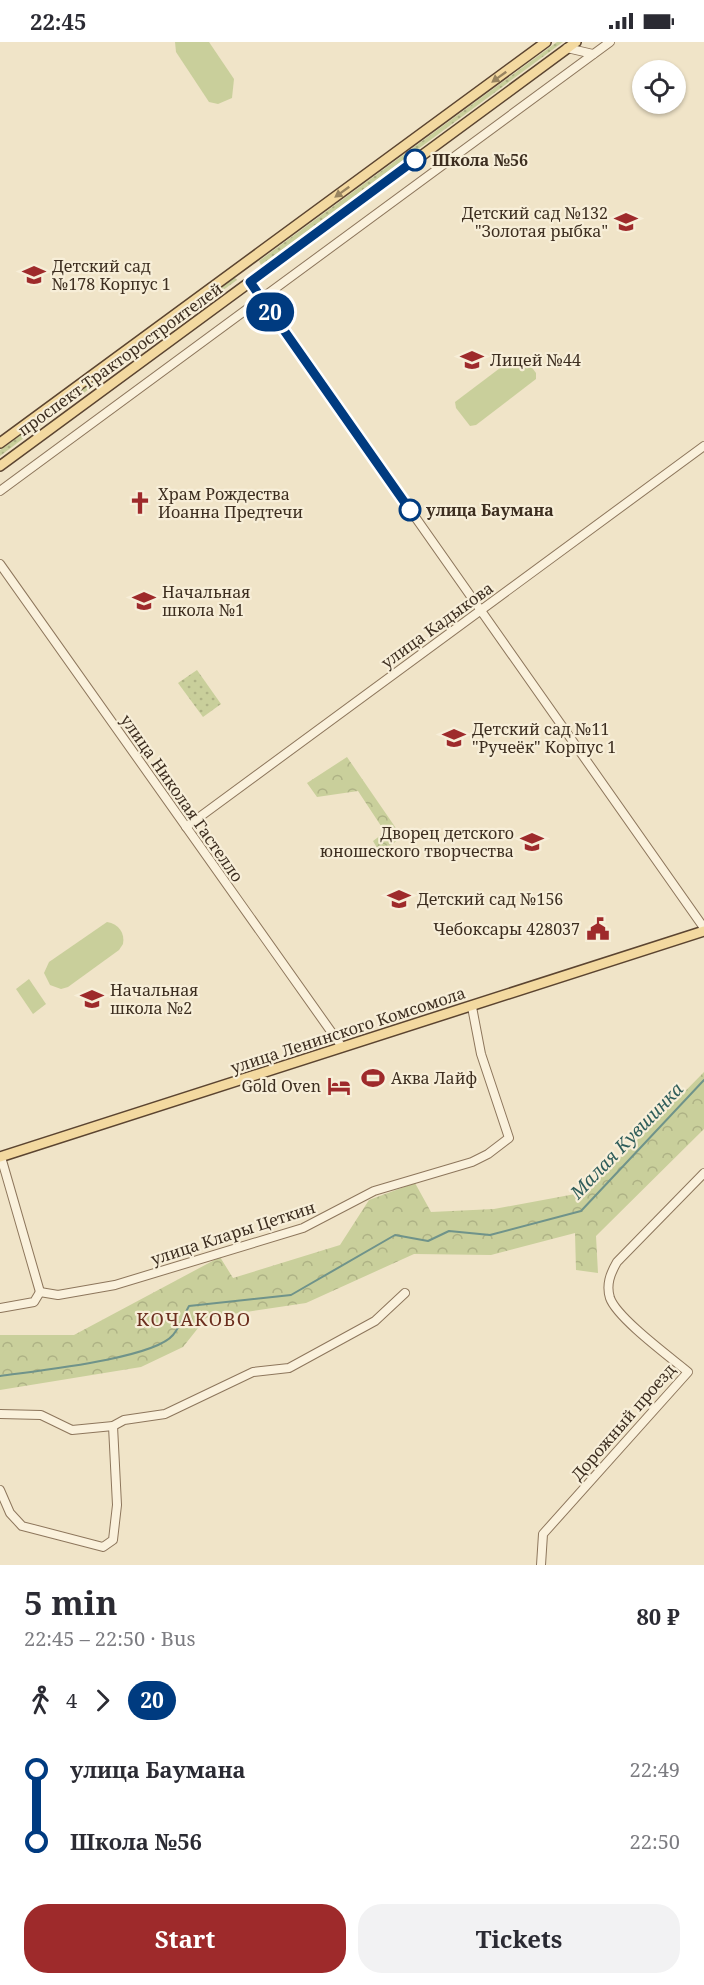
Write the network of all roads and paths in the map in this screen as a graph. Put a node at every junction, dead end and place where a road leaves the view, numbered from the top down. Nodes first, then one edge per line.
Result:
1 (546, 42) edge
2 (576, 42) edge
3 (610, 42) edge
4 (567, 48) junction
5 (593, 54) junction
6 (239, 268) junction
7 (250, 282) junction
8 (262, 299) junction
9 (0, 443) edge
10 (704, 446) edge
11 (0, 466) edge
12 (0, 491) edge
13 (0, 564) edge
14 (481, 610) junction
15 (186, 827) junction
16 (704, 929) edge
17 (472, 1007) junction
18 (342, 1047) junction
19 (1, 1157) edge
20 (704, 1173) edge
21 (40, 1292) junction
22 (405, 1293) dead end
23 (58, 1295) junction
24 (34, 1302) junction
25 (0, 1308) edge
26 (0, 1414) edge
27 (113, 1426) junction
28 (0, 1491) edge
29 (541, 1565) edge

1 -> 6 main road, проспект Тракторостроителей
2 - 4 main road, проспект Тракторостроителей
3 - 5 street
4 - 5 street
4 - 7 main road, проспект Тракторостроителей
5 - 8 street
6 - 7 main road
6 - 9 main road, проспект Тракторостроителей
7 - 8 street
7 - 11 main road, проспект Тракторостроителей
8 - 12 street
8 - 14 street
10 - 14 street, улица Кадыкова
13 - 15 street, улица Николая Гастелло
14 - 15 street, улица Кадыкова
14 - 16 street
15 - 18 street, улица Николая Гастелло
16 - 17 main road, улица Ленинского Комсомола
17 - 18 main road, улица Ленинского Комсомола
17 - 23 street, улица Клары Цеткин
18 - 19 main road, улица Ленинского Комсомола
19 - 21 street
20 - 29 street, Дорожный проезд
21 - 23 street, улица Клары Цеткин
21 - 24 street
22 - 27 street
23 - 24 street
24 - 25 street
26 - 27 street
27 - 28 street

